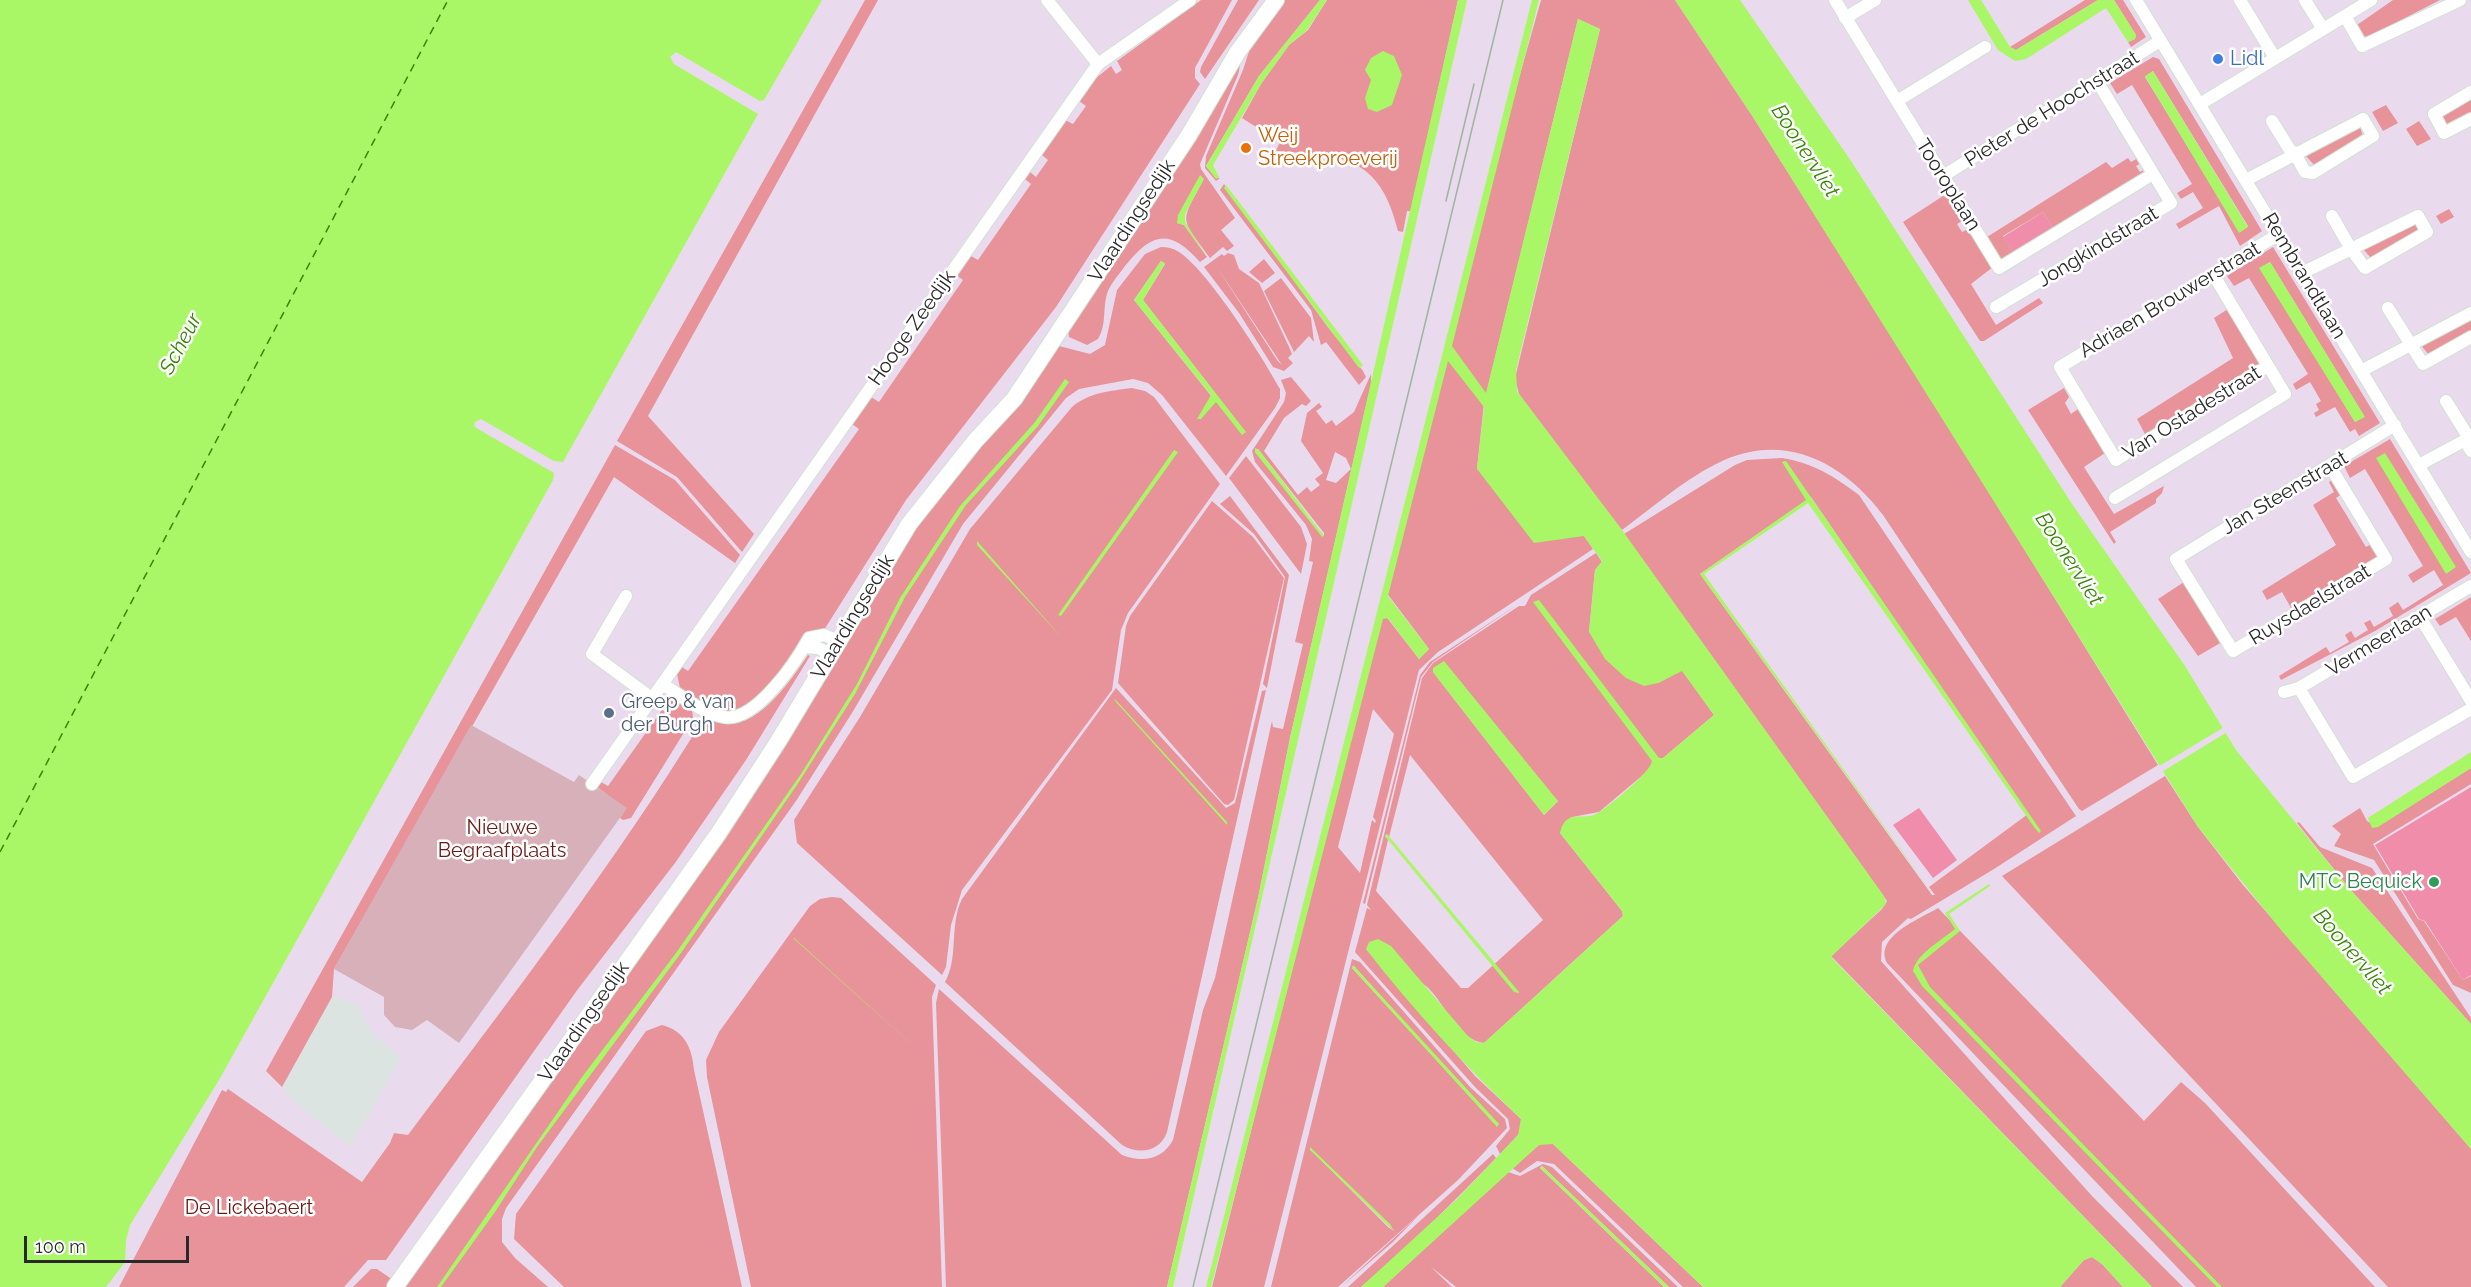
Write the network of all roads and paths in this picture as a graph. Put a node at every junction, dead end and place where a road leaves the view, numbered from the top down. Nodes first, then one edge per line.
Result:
1 (1047, 0) edge
2 (1190, 0) edge
3 (1276, 0) edge
4 (1835, 0) edge
5 (1875, 0) edge
6 (2136, 0) edge
7 (2240, 0) edge
8 (2305, 0) edge
9 (2371, 0) edge
10 (2460, 0) edge
11 (1174, 5) edge
12 (2345, 16) junction
13 (1845, 18) junction
14 (2323, 29) junction
15 (2160, 41) junction
16 (1985, 47) dead end
17 (2275, 58) junction
18 (1098, 64) junction
19 (2097, 81) junction
20 (2471, 92) edge
21 (1897, 101) junction
22 (2200, 104) junction
23 (2471, 119) edge
24 (2272, 121) dead end
25 (2294, 154) junction
26 (2153, 174) junction
27 (1943, 176) junction
28 (2246, 180) junction
29 (2332, 216) dead end
30 (2279, 234) junction
31 (2351, 249) junction
32 (1999, 268) joint
33 (2302, 273) junction
34 (2213, 274) junction
35 (1996, 307) dead end
36 (2388, 308) dead end
37 (2471, 312) edge
38 (2471, 337) edge
39 (2409, 344) junction
40 (2268, 366) junction
41 (2060, 367) joint
42 (2361, 370) junction
43 (2446, 401) dead end
44 (2395, 425) junction
45 (2468, 438) edge
46 (2471, 451) edge
47 (2419, 465) junction
48 (2330, 466) junction
49 (2115, 498) dead end
50 (2471, 552) edge
51 (2176, 559) joint
52 (2471, 586) edge
53 (626, 596) dead end
54 (2420, 617) junction
55 (835, 648) junction
56 (662, 684) junction
57 (2299, 688) junction
58 (2284, 692) dead end
59 (653, 699) junction
60 (2471, 701) edge
61 (2471, 709) edge
62 (592, 784) dead end
63 (395, 1287) edge

1 - 18 street
2 - 11 street, Hooge Zeedijk
3 - 55 street, Vlaardingsedijk
4 - 13 street, Tooroplaan
5 - 13 street
6 - 15 street, Rembrandtlaan
7 - 17 street
8 - 14 street
9 - 12 street
10 - 12 street
11 - 18 street, Hooge Zeedijk
12 - 14 street
13 - 21 street, Tooroplaan
14 - 17 street
15 - 19 street, Pieter de Hoochstraat
15 - 22 street, Rembrandtlaan
16 - 21 street
17 - 22 street
18 - 56 street, Hooge Zeedijk
19 - 26 street, Jongkindstraat
19 - 27 street, Pieter de Hoochstraat
20 - 23 street
21 - 27 street, Tooroplaan
22 - 28 street, Rembrandtlaan
24 - 25 street
25 - 25 street
25 - 28 street
26 - 32 street, Jongkindstraat
26 - 35 street, Jongkindstraat
27 - 32 street, Tooroplaan
28 - 30 street, Rembrandtlaan
29 - 31 street
30 - 33 street, Rembrandtlaan
30 - 34 street, Adriaen Brouwerstraat
31 - 31 street
31 - 33 street
33 - 42 street, Rembrandtlaan
34 - 40 street, Van Ostadestraat
34 - 41 street, Adriaen Brouwerstraat
36 - 39 street
37 - 39 street
38 - 39 street
39 - 42 street
40 - 41 street, Van Ostadestraat
40 - 49 street, Van Ostadestraat
42 - 44 street, Rembrandtlaan
43 - 45 street
44 - 47 street, Rembrandtlaan
44 - 48 street, Jan Steenstraat
45 - 46 street
45 - 47 street
47 - 50 street, Rembrandtlaan
48 - 51 street, Jan Steenstraat
48 - 51 street, Ruysdaelstraat
52 - 54 street, Vermeerlaan
53 - 59 street
54 - 57 street, Vermeerlaan
54 - 60 street
55 - 56 street
55 - 63 street, Vlaardingsedijk
56 - 59 street, Hooge Zeedijk
57 - 58 street, Vermeerlaan
57 - 61 street
59 - 62 street, Hooge Zeedijk

